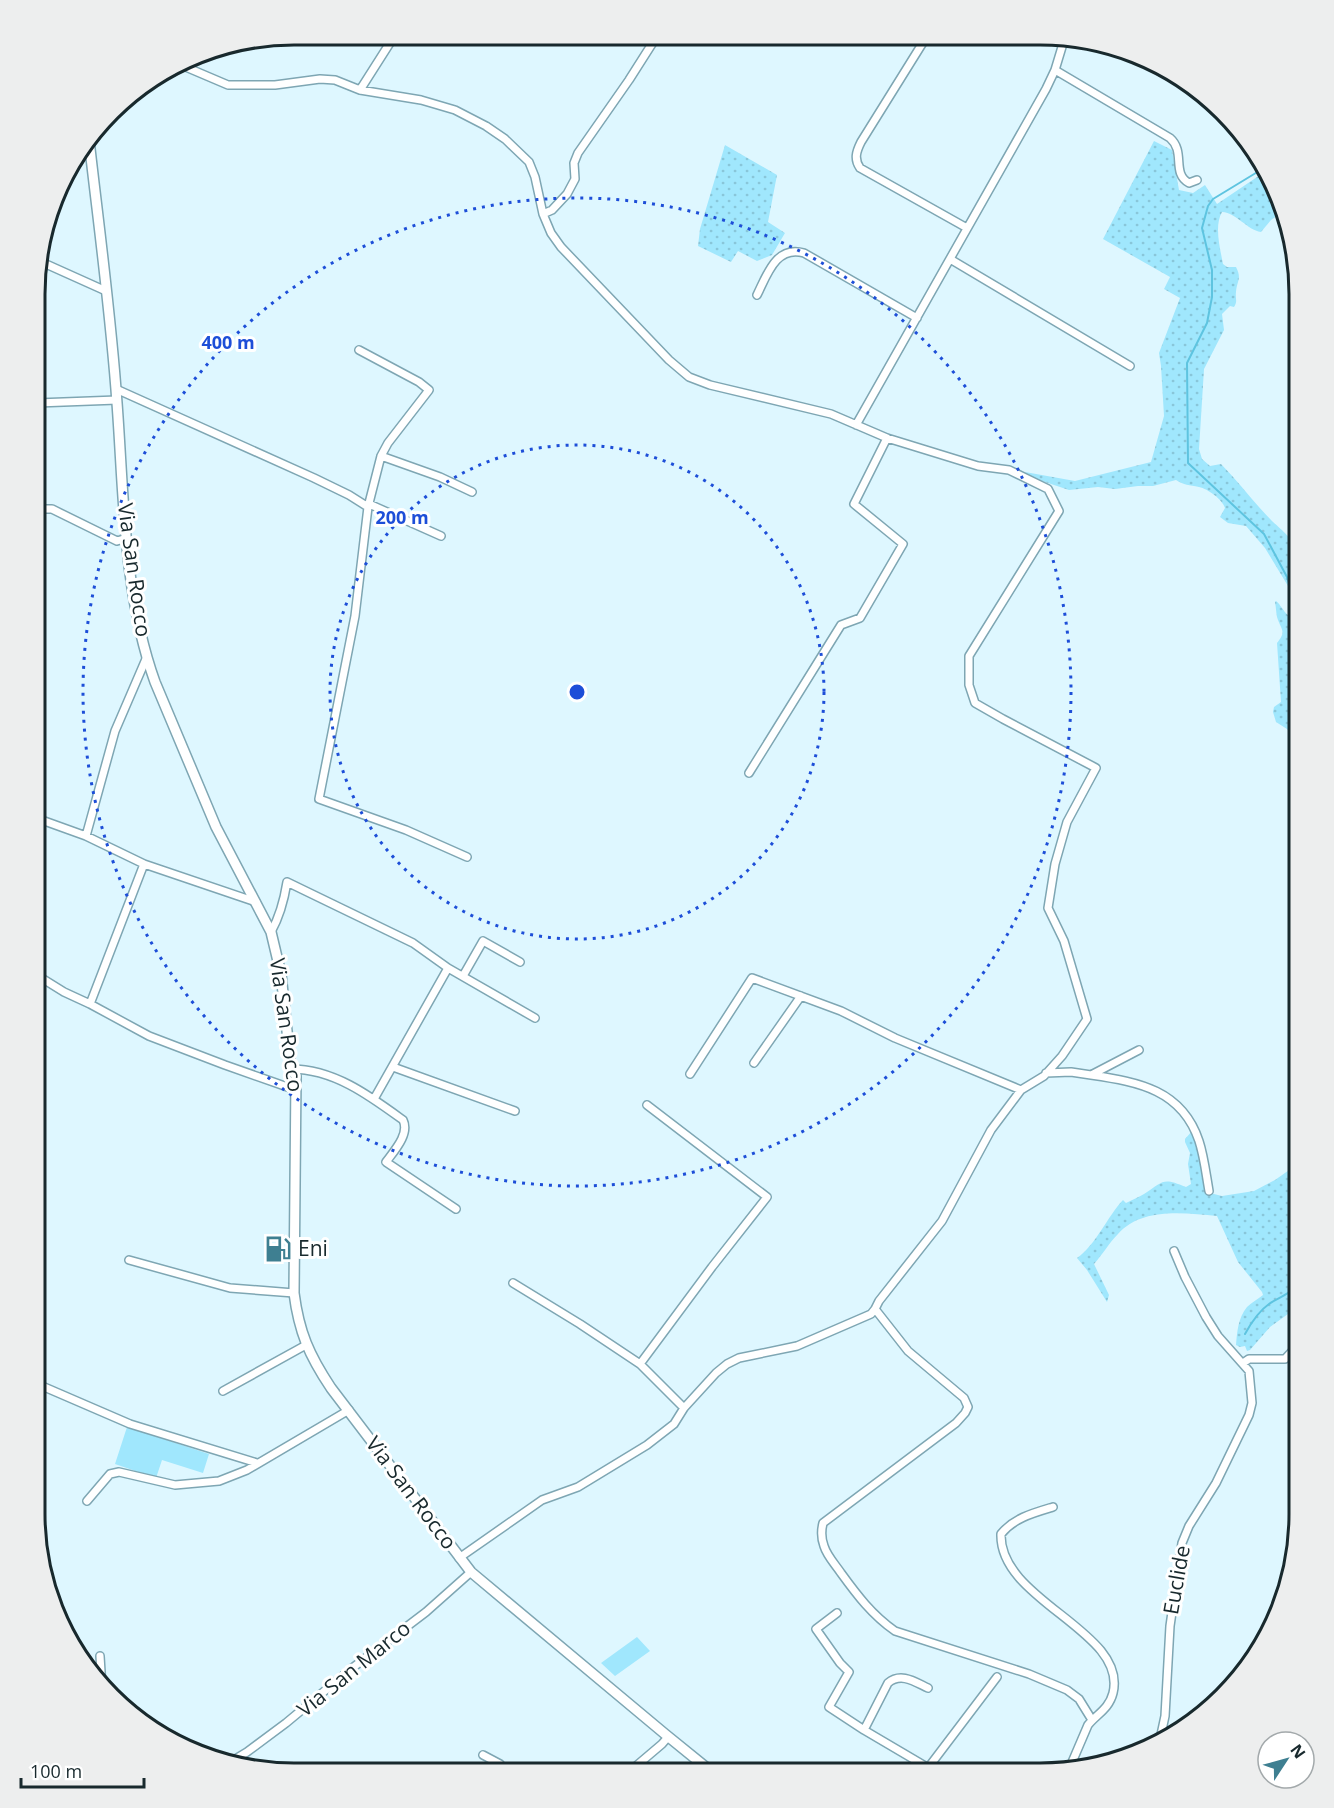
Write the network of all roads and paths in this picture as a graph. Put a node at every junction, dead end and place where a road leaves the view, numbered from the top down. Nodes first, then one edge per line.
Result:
1 (389, 45) edge
2 (651, 45) edge
3 (921, 45) edge
4 (1062, 46) edge
5 (189, 69) edge
6 (1055, 70) junction
7 (360, 90) junction
8 (90, 151) edge
9 (1197, 180) dead end
10 (543, 214) junction
11 (968, 228) junction
12 (950, 259) junction
13 (47, 264) edge
14 (106, 291) junction
15 (757, 295) dead end
16 (917, 318) junction
17 (359, 350) dead end
18 (1130, 366) dead end
19 (116, 389) junction
20 (117, 400) junction
21 (45, 403) edge
22 (856, 425) junction
23 (887, 438) junction
24 (381, 456) junction
25 (472, 492) dead end
26 (368, 506) junction
27 (45, 509) edge
28 (441, 536) dead end
29 (127, 538) junction
30 (146, 658) junction
31 (749, 772) dead end
32 (45, 821) edge
33 (86, 836) junction
34 (467, 857) dead end
35 (144, 864) junction
36 (256, 902) junction
37 (271, 932) junction
38 (520, 962) dead end
39 (448, 968) junction
40 (463, 976) junction
41 (45, 980) edge
42 (801, 996) junction
43 (90, 1004) junction
44 (535, 1018) dead end
45 (1139, 1050) dead end
46 (754, 1063) dead end
47 (393, 1067) junction
48 (291, 1069) junction
49 (1046, 1073) junction
50 (690, 1074) dead end
51 (1091, 1075) junction
52 (296, 1090) junction
53 (1021, 1090) junction
54 (374, 1099) junction
55 (648, 1105) dead end
56 (515, 1111) dead end
57 (1209, 1191) dead end
58 (456, 1209) dead end
59 (1174, 1251) dead end
60 (129, 1260) dead end
61 (513, 1283) dead end
62 (294, 1293) junction
63 (875, 1309) junction
64 (306, 1345) junction
65 (1289, 1355) edge
66 (1243, 1363) junction
67 (640, 1364) junction
68 (45, 1387) edge
69 (224, 1391) dead end
70 (684, 1408) junction
71 (349, 1410) junction
72 (257, 1463) junction
73 (87, 1501) dead end
74 (1053, 1507) dead end
75 (459, 1558) junction
76 (471, 1572) junction
77 (837, 1613) dead end
78 (100, 1656) dead end
79 (101, 1671) edge
80 (997, 1677) dead end
81 (928, 1688) dead end
82 (1092, 1720) junction
83 (864, 1730) junction
84 (1162, 1732) edge
85 (668, 1737) junction
86 (483, 1755) dead end
87 (239, 1757) edge
88 (1072, 1761) edge
89 (498, 1763) edge
90 (639, 1763) edge
91 (700, 1763) edge
92 (920, 1763) edge
93 (932, 1763) edge

1 - 7 street
2 - 10 street
3 - 11 street
4 - 6 street
5 - 7 street
6 - 9 street
6 - 11 street
7 - 10 street
8 - 14 street, Via San Rocco
10 - 22 street
11 - 12 street
12 - 16 street
12 - 18 street
13 - 14 street
14 - 19 street, Via San Rocco
15 - 16 street
16 - 22 street
17 - 24 street
19 - 20 street, Via San Rocco
19 - 26 street
20 - 21 street
20 - 29 street, Via San Rocco
22 - 23 street
23 - 31 street
23 - 49 street
24 - 25 street
24 - 26 street
26 - 28 street
26 - 34 street
27 - 29 street
29 - 30 street, Via San Rocco
30 - 33 street
30 - 36 street, Via San Rocco
32 - 33 street
33 - 35 street
35 - 36 street
35 - 43 street
36 - 37 street, Via San Rocco
37 - 39 street
37 - 48 street, Via San Rocco
38 - 40 street
39 - 40 street
39 - 47 street
40 - 44 street
41 - 43 street
42 - 46 street
42 - 50 street
42 - 53 street
43 - 52 street
45 - 51 street
47 - 54 street
47 - 56 street
48 - 52 street, Via San Rocco
48 - 54 street
49 - 51 street
49 - 53 street
51 - 57 street
52 - 62 street, Via San Rocco
53 - 63 street
54 - 58 street
55 - 67 street
59 - 66 street
60 - 62 street
61 - 67 street
62 - 64 street, Via San Rocco
63 - 70 street
63 - 82 street
64 - 69 street
64 - 71 street, Via San Rocco
65 - 66 street
66 - 84 street, Euclide
67 - 70 street
68 - 72 street
70 - 75 street
71 - 72 street
71 - 75 street, Via San Rocco
72 - 73 street
74 - 82 street
75 - 76 street, Via San Rocco
76 - 85 street, Via San Rocco
76 - 87 street, Via San Marco
77 - 83 street
78 - 79 street
80 - 93 street
81 - 83 street
82 - 88 street
83 - 92 street
85 - 90 street
85 - 91 street, Via San Rocco
86 - 89 street

